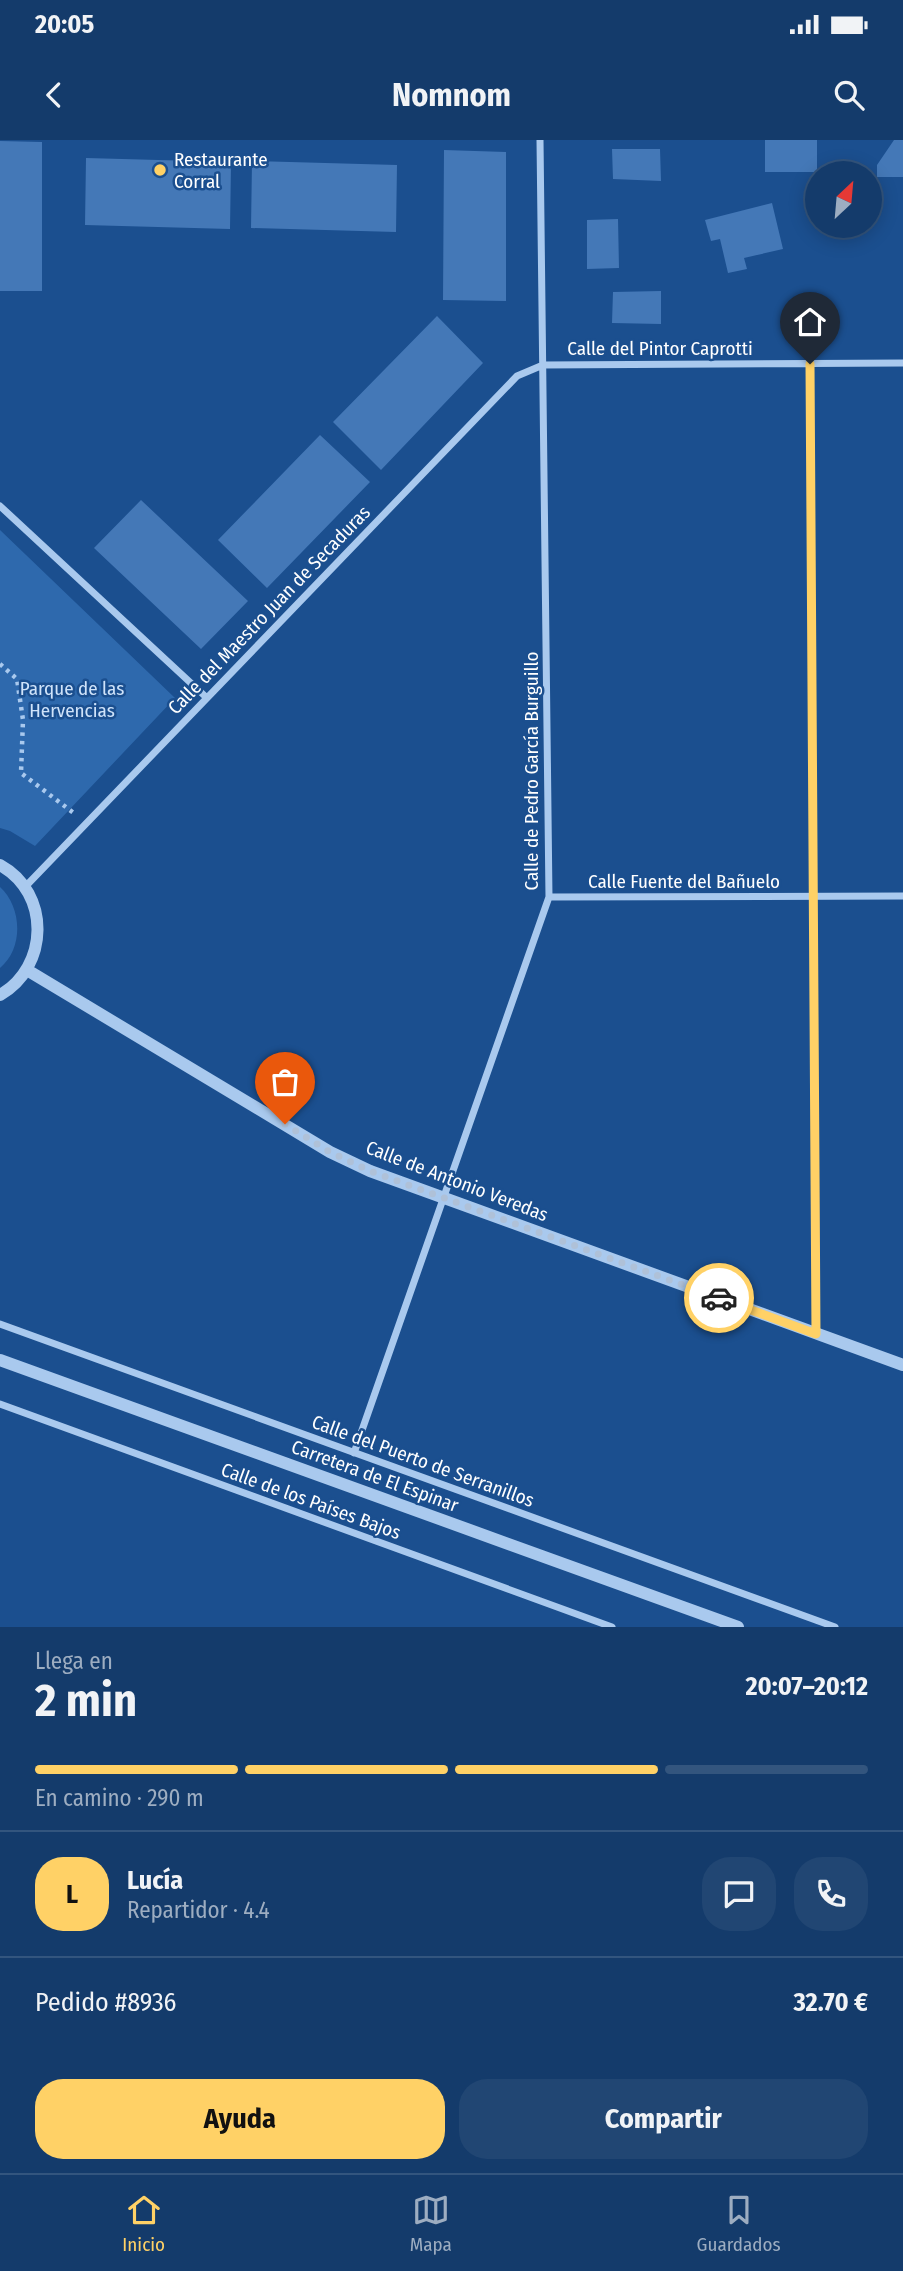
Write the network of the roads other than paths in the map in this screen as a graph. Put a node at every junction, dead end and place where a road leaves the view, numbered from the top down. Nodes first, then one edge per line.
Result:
1 (540, 140) edge
2 (903, 363) edge
3 (810, 364) junction
4 (543, 365) junction
5 (0, 506) edge
6 (206, 698) junction
7 (0, 864) edge
8 (25, 887) junction
9 (903, 896) edge
10 (549, 897) junction
11 (813, 897) junction
12 (27, 970) junction
13 (0, 995) edge
14 (444, 1198) junction
15 (0, 1324) edge
16 (816, 1334) junction
17 (0, 1360) edge
18 (903, 1365) edge
19 (0, 1404) edge
20 (354, 1453) junction
21 (612, 1627) edge
22 (738, 1627) edge
23 (835, 1627) edge

1 - 4 street, Calle de Pedro García Burguillo
2 - 3 street, Calle del Pintor Caprotti
3 - 4 street, Calle del Pintor Caprotti
3 - 11 street
4 - 6 street, Calle del Maestro Juan de Secaduras
4 - 10 street, Calle de Pedro García Burguillo
5 - 6 street
6 - 8 street, Calle del Maestro Juan de Secaduras
7 - 8 street
8 - 12 street
9 - 11 street, Calle Fuente del Bañuelo
10 - 11 street, Calle Fuente del Bañuelo
10 - 14 street, Calle de Pedro García Burguillo
11 - 16 street
12 - 13 street
12 - 14 street, Calle de Antonio Veredas
14 - 16 street, Calle de Antonio Veredas
14 - 20 street, Calle de Pedro García Burguillo
15 - 20 street, Calle del Puerto de Serranillos
16 - 18 street, Calle de Antonio Veredas
17 - 22 street, Carretera de El Espinar
19 - 21 street, Calle de los Países Bajos
20 - 23 street, Calle del Puerto de Serranillos

